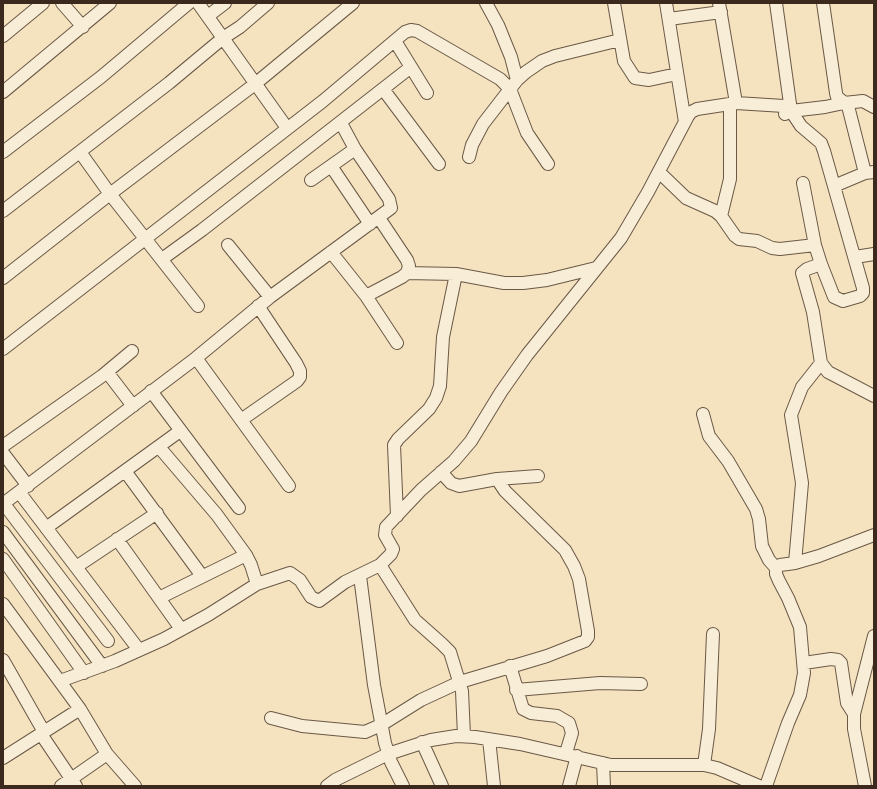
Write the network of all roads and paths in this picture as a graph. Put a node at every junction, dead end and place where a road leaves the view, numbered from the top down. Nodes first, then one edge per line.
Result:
1 (43, 3) edge
2 (62, 3) edge
3 (110, 3) edge
4 (189, 3) edge
5 (198, 3) edge
6 (225, 3) edge
7 (268, 3) edge
8 (353, 3) edge
9 (486, 3) edge
10 (614, 3) edge
11 (666, 3) edge
12 (776, 3) edge
13 (823, 3) edge
14 (720, 8) edge
15 (208, 16) junction
16 (669, 19) junction
17 (83, 27) junction
18 (3, 36) edge
19 (223, 38) junction
20 (620, 40) junction
21 (395, 41) junction
22 (411, 67) junction
23 (678, 74) junction
24 (255, 84) junction
25 (513, 85) junction
26 (383, 89) junction
27 (3, 92) edge
28 (427, 93) dead end
29 (844, 102) junction
30 (733, 104) junction
31 (874, 107) edge
32 (788, 112) junction
33 (685, 122) junction
34 (341, 123) junction
35 (287, 128) junction
36 (355, 149) junction
37 (3, 152) edge
38 (80, 152) junction
39 (469, 157) dead end
40 (439, 164) dead end
41 (548, 164) dead end
42 (331, 166) junction
43 (659, 172) junction
44 (870, 172) edge
45 (311, 180) dead end
46 (802, 183) dead end
47 (834, 186) junction
48 (110, 194) junction
49 (3, 211) edge
50 (721, 216) junction
51 (374, 221) junction
52 (146, 239) junction
53 (228, 245) dead end
54 (815, 245) junction
55 (331, 252) junction
56 (874, 254) edge
57 (855, 257) junction
58 (162, 258) junction
59 (821, 264) junction
60 (596, 268) junction
61 (407, 273) junction
62 (456, 274) junction
63 (3, 278) edge
64 (270, 296) junction
65 (366, 296) junction
66 (198, 306) dead end
67 (258, 306) junction
68 (397, 343) dead end
69 (4, 345) edge
70 (132, 352) dead end
71 (196, 358) junction
72 (821, 363) junction
73 (107, 372) junction
74 (151, 391) junction
75 (874, 396) edge
76 (133, 406) junction
77 (703, 414) dead end
78 (241, 420) junction
79 (180, 431) junction
80 (3, 446) edge
81 (159, 448) junction
82 (3, 453) edge
83 (125, 471) junction
84 (441, 472) junction
85 (538, 476) dead end
86 (497, 479) junction
87 (288, 486) dead end
88 (24, 489) junction
89 (4, 504) edge
90 (239, 508) dead end
91 (157, 513) junction
92 (397, 516) junction
93 (46, 528) junction
94 (3, 532) edge
95 (874, 535) edge
96 (117, 539) junction
97 (246, 555) junction
98 (3, 559) edge
99 (795, 563) junction
100 (380, 565) junction
101 (76, 567) junction
102 (776, 568) junction
103 (202, 576) junction
104 (360, 576) junction
105 (257, 584) junction
106 (159, 598) junction
107 (3, 604) edge
108 (8, 620) edge
109 (181, 629) junction
110 (713, 634) dead end
111 (874, 636) edge
112 (108, 641) dead end
113 (139, 650) junction
114 (804, 663) junction
115 (102, 666) junction
116 (510, 666) junction
117 (5, 668) edge
118 (84, 673) junction
119 (60, 681) junction
120 (460, 682) junction
121 (641, 684) dead end
122 (516, 690) junction
123 (80, 709) junction
124 (854, 714) junction
125 (271, 718) dead end
126 (381, 725) junction
127 (42, 733) junction
128 (464, 736) junction
129 (489, 739) junction
130 (422, 742) junction
131 (107, 754) junction
132 (388, 754) junction
133 (571, 755) junction
134 (3, 758) edge
135 (603, 763) junction
136 (704, 765) junction
137 (70, 784) edge
138 (333, 784) edge
139 (135, 786) edge
140 (403, 786) edge
141 (442, 786) edge
142 (494, 786) edge
143 (569, 786) edge
144 (604, 786) edge
145 (758, 786) edge
146 (766, 786) edge
147 (865, 786) edge

1 - 18 street
2 - 17 street
3 - 17 street
4 - 37 street
5 - 15 street
6 - 15 street
7 - 19 street
8 - 24 street
9 - 25 street
10 - 20 street
11 - 16 street
12 - 32 street
13 - 29 street
14 - 16 street
14 - 30 street
15 - 19 street
16 - 23 street
17 - 27 street
19 - 24 street
19 - 38 street
20 - 23 street
20 - 25 street
21 - 22 street
21 - 25 street
21 - 35 street
22 - 26 street
22 - 28 street
23 - 33 street
24 - 35 street
24 - 48 street
25 - 39 street
25 - 41 street
26 - 34 street
26 - 40 street
29 - 31 street
29 - 32 street
29 - 44 street
30 - 32 street
30 - 33 street
30 - 50 street
32 - 47 street
33 - 43 street
34 - 36 street
34 - 58 street
35 - 52 street
36 - 42 street
36 - 51 street
38 - 48 street
38 - 49 street
42 - 45 street
42 - 51 street
43 - 50 street
43 - 60 street
44 - 47 street
46 - 54 street
47 - 57 street
48 - 52 street
48 - 63 street
50 - 54 street
51 - 55 street
51 - 61 street
52 - 58 street
52 - 69 street
53 - 64 street
54 - 59 street
55 - 64 street
55 - 65 street
56 - 57 street
57 - 59 street
58 - 66 street
59 - 72 street
60 - 62 street
60 - 84 street
61 - 62 street
61 - 65 street
62 - 92 street
64 - 67 street
65 - 68 street
67 - 71 street
67 - 78 street
70 - 73 street
71 - 74 street
71 - 78 street
72 - 75 street
72 - 99 street
73 - 76 street
73 - 80 street
74 - 76 street
74 - 79 street
76 - 88 street
77 - 102 street
78 - 87 street
79 - 81 street
79 - 90 street
81 - 83 street
81 - 97 street
82 - 88 street
83 - 91 street
83 - 93 street
84 - 86 street
84 - 92 street
85 - 86 street
86 - 116 street
88 - 89 street
88 - 93 street
89 - 112 street
91 - 96 street
91 - 103 street
92 - 100 street
93 - 101 street
94 - 115 street
95 - 99 street
96 - 101 street
96 - 106 street
97 - 103 street
97 - 105 street
98 - 118 street
99 - 102 street
100 - 104 street
100 - 120 street
101 - 113 street
102 - 114 street
103 - 106 street
104 - 105 street
104 - 126 street
105 - 109 street
106 - 109 street
107 - 108 street
108 - 119 street
109 - 113 street
110 - 136 street
111 - 124 street
113 - 115 street
114 - 124 street
114 - 146 street
115 - 118 street
116 - 120 street
116 - 122 street
117 - 127 street
118 - 119 street
119 - 123 street
120 - 126 street
120 - 128 street
121 - 122 street
122 - 133 street
123 - 127 street
123 - 131 street
124 - 147 street
125 - 126 street
126 - 132 street
127 - 134 street
127 - 137 street
128 - 129 street
128 - 130 street
129 - 133 street
129 - 142 street
130 - 132 street
130 - 141 street
131 - 137 street
131 - 139 street
132 - 138 street
132 - 140 street
133 - 135 street
133 - 143 street
135 - 136 street
135 - 144 street
136 - 145 street

